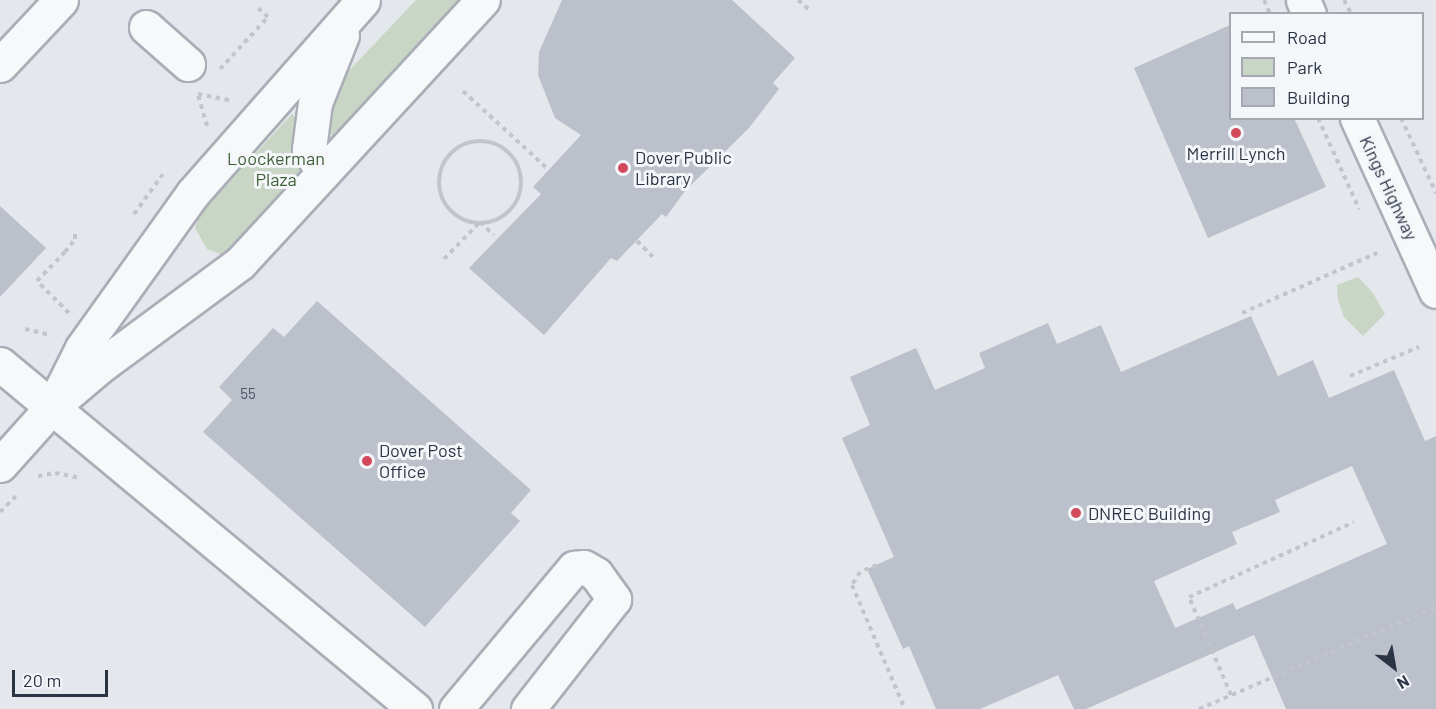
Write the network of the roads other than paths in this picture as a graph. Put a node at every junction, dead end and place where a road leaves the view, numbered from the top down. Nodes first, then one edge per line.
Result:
1 (61, 0) edge
2 (483, 0) edge
3 (357, 7) edge
4 (146, 27) dead end
5 (188, 64) dead end
6 (0, 65) edge
7 (1358, 120) edge
8 (323, 173) junction
9 (1436, 291) edge
10 (0, 364) edge
11 (52, 407) junction
12 (0, 465) edge
13 (415, 709) edge
14 (456, 709) edge
15 (528, 709) edge

1 - 6 street
2 - 8 street
3 - 8 street
3 - 11 street
4 - 5 street
7 - 9 street, Kings Highway
8 - 11 street
10 - 11 street
11 - 12 street
11 - 13 street
14 - 15 street

